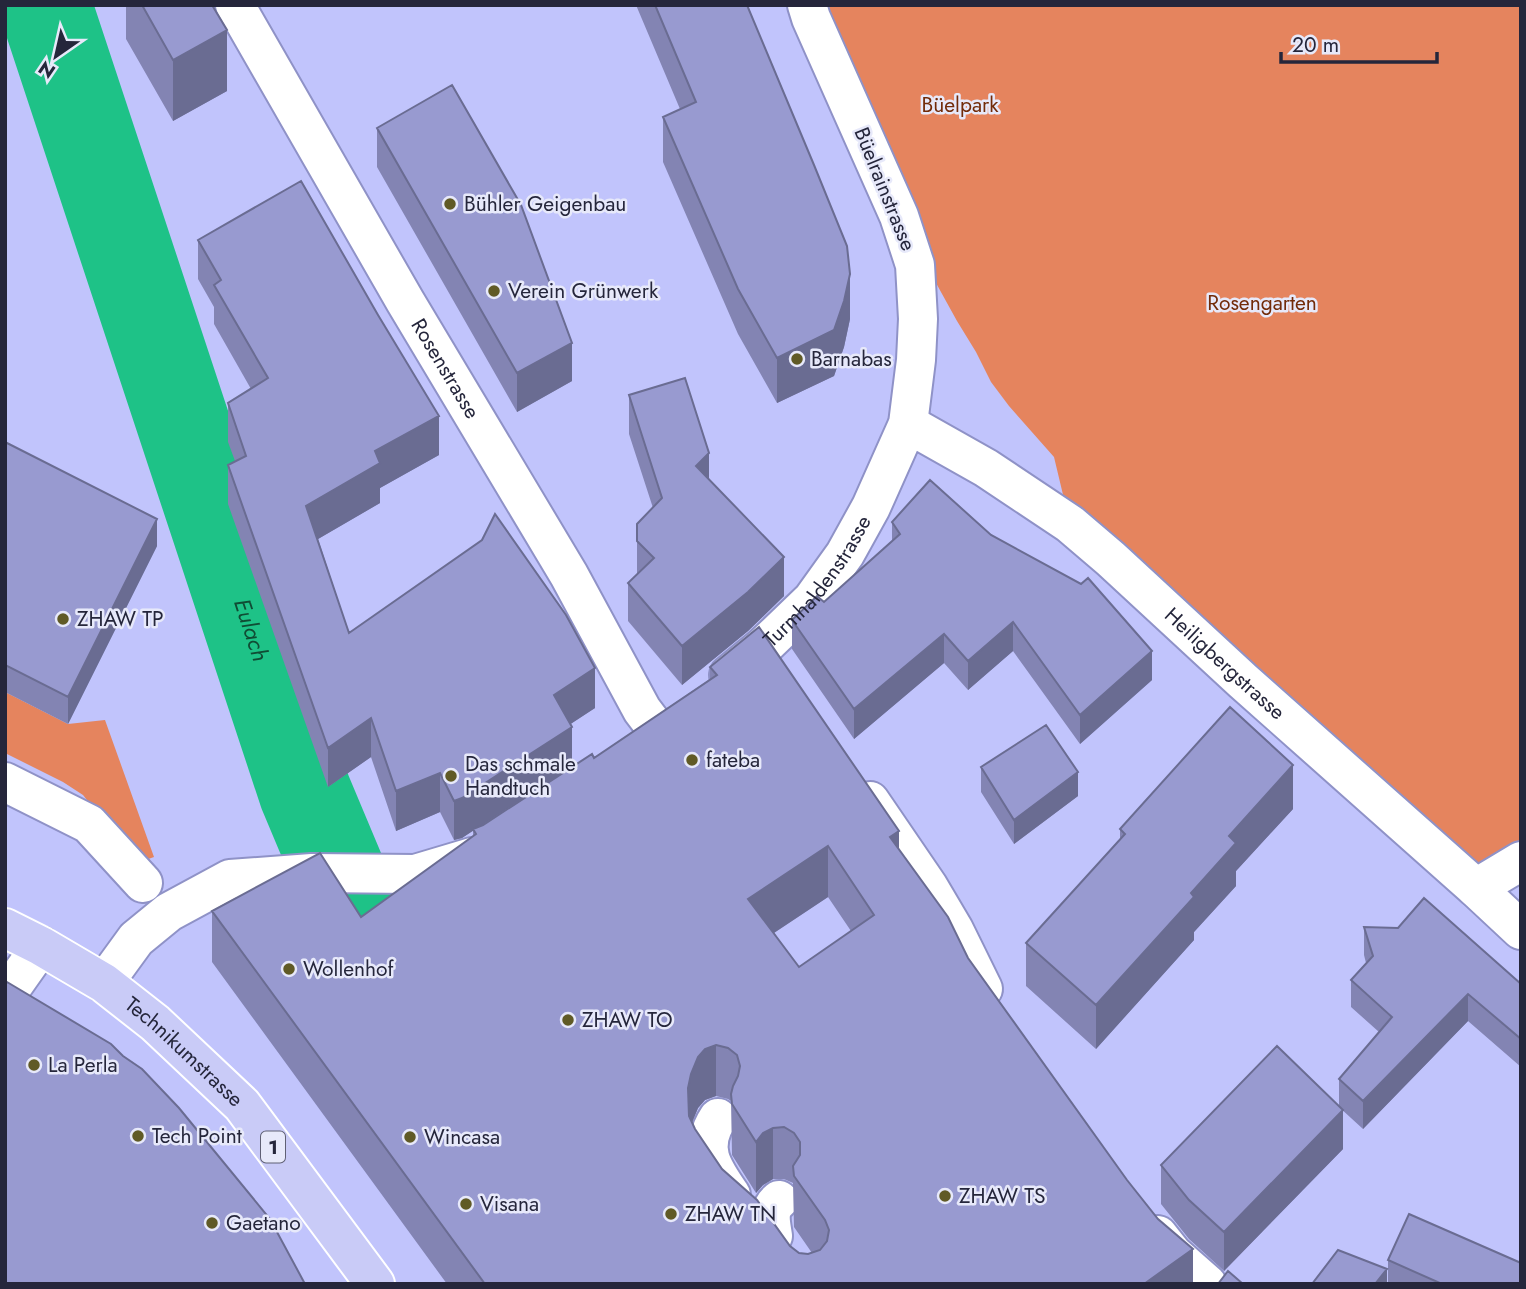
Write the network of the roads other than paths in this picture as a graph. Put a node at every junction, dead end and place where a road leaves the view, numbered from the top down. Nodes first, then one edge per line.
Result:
1 (236, 5) edge
2 (807, 5) edge
3 (908, 424) junction
4 (670, 721) joint
5 (850, 772) edge
6 (5, 782) edge
7 (506, 835) edge
8 (1521, 861) edge
9 (143, 883) dead end
10 (1476, 888) junction
11 (5, 928) edge
12 (1521, 930) edge
13 (41, 946) junction
14 (104, 984) junction
15 (6, 996) edge
16 (1002, 1019) edge
17 (718, 1118) dead end
18 (1136, 1206) edge
19 (782, 1233) edge
20 (375, 1284) edge
21 (1207, 1284) edge

1 - 4 street, Rosenstrasse
2 - 3 street, Büelrainstrasse
3 - 4 street, Turmhaldenstrasse
3 - 10 street, Heiligbergstrasse
5 - 16 street
6 - 9 street
7 - 14 street
8 - 10 street
10 - 12 street, Heiligbergstrasse
11 - 13 main road, Technikumstrasse / 1
13 - 14 main road, Technikumstrasse / 1
13 - 15 street
14 - 20 main road, Technikumstrasse / 1
17 - 19 street
18 - 21 street

